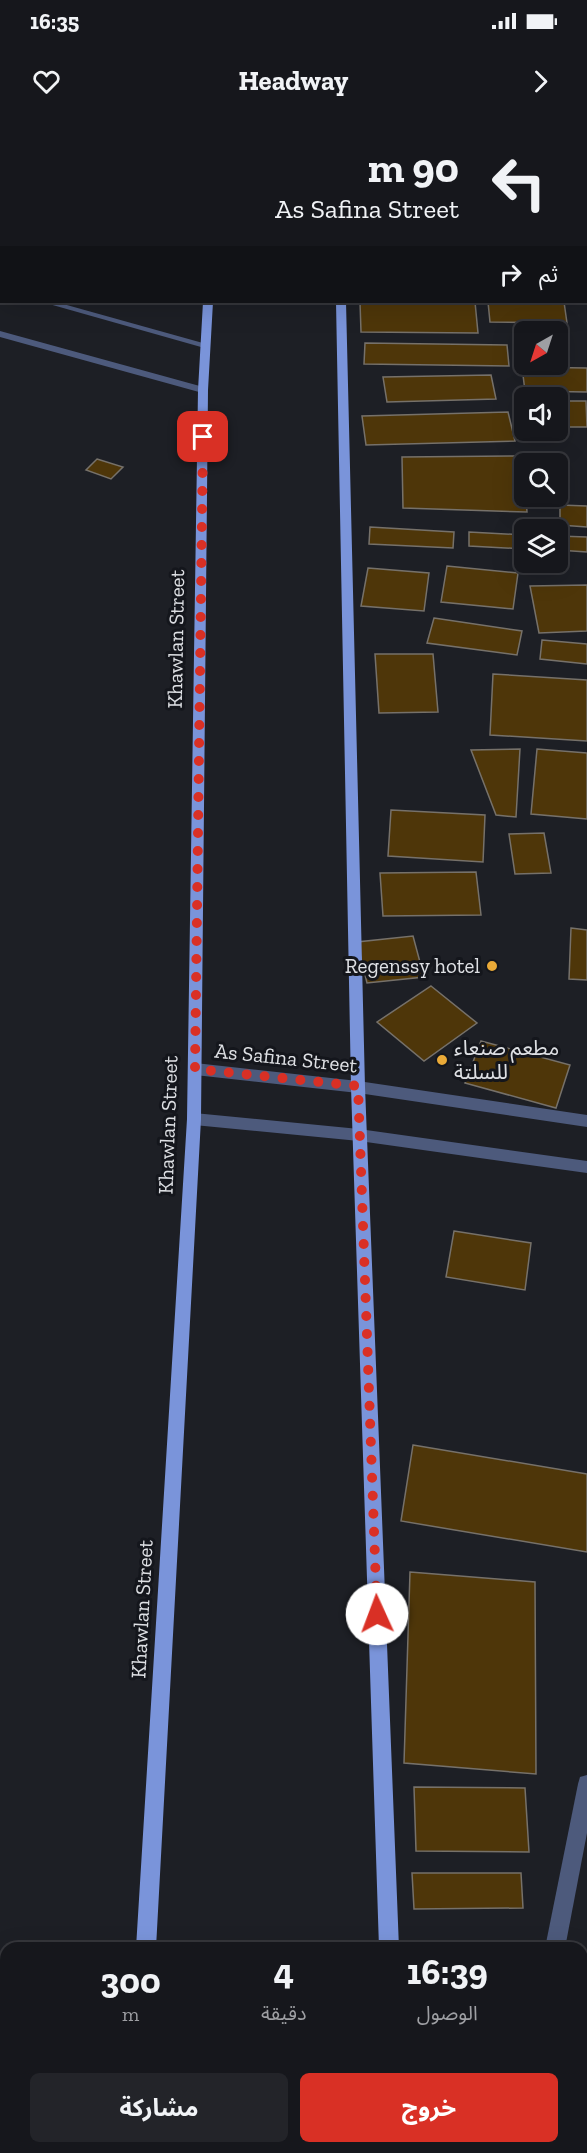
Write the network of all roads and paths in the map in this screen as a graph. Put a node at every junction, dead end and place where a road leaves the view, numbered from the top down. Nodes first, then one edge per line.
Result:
1 (50, 303) edge
2 (208, 303) edge
3 (341, 303) edge
4 (0, 334) edge
5 (206, 345) junction
6 (203, 390) junction
7 (195, 1069) junction
8 (358, 1086) junction
9 (194, 1119) junction
10 (587, 1120) edge
11 (359, 1136) junction
12 (587, 1167) edge
13 (587, 1784) edge
14 (146, 1942) edge
15 (389, 1942) edge
16 (556, 1942) edge

1 - 5 street
2 - 5 main road, Khawlan Street
3 - 8 main road
4 - 6 street
5 - 6 main road, Khawlan Street
6 - 7 main road, Khawlan Street
7 - 8 street, As Safina Street
7 - 9 main road, Khawlan Street
8 - 10 street, As Safina Street
8 - 11 main road
9 - 11 street
9 - 14 main road, Khawlan Street
11 - 12 street
11 - 15 main road
13 - 16 street

